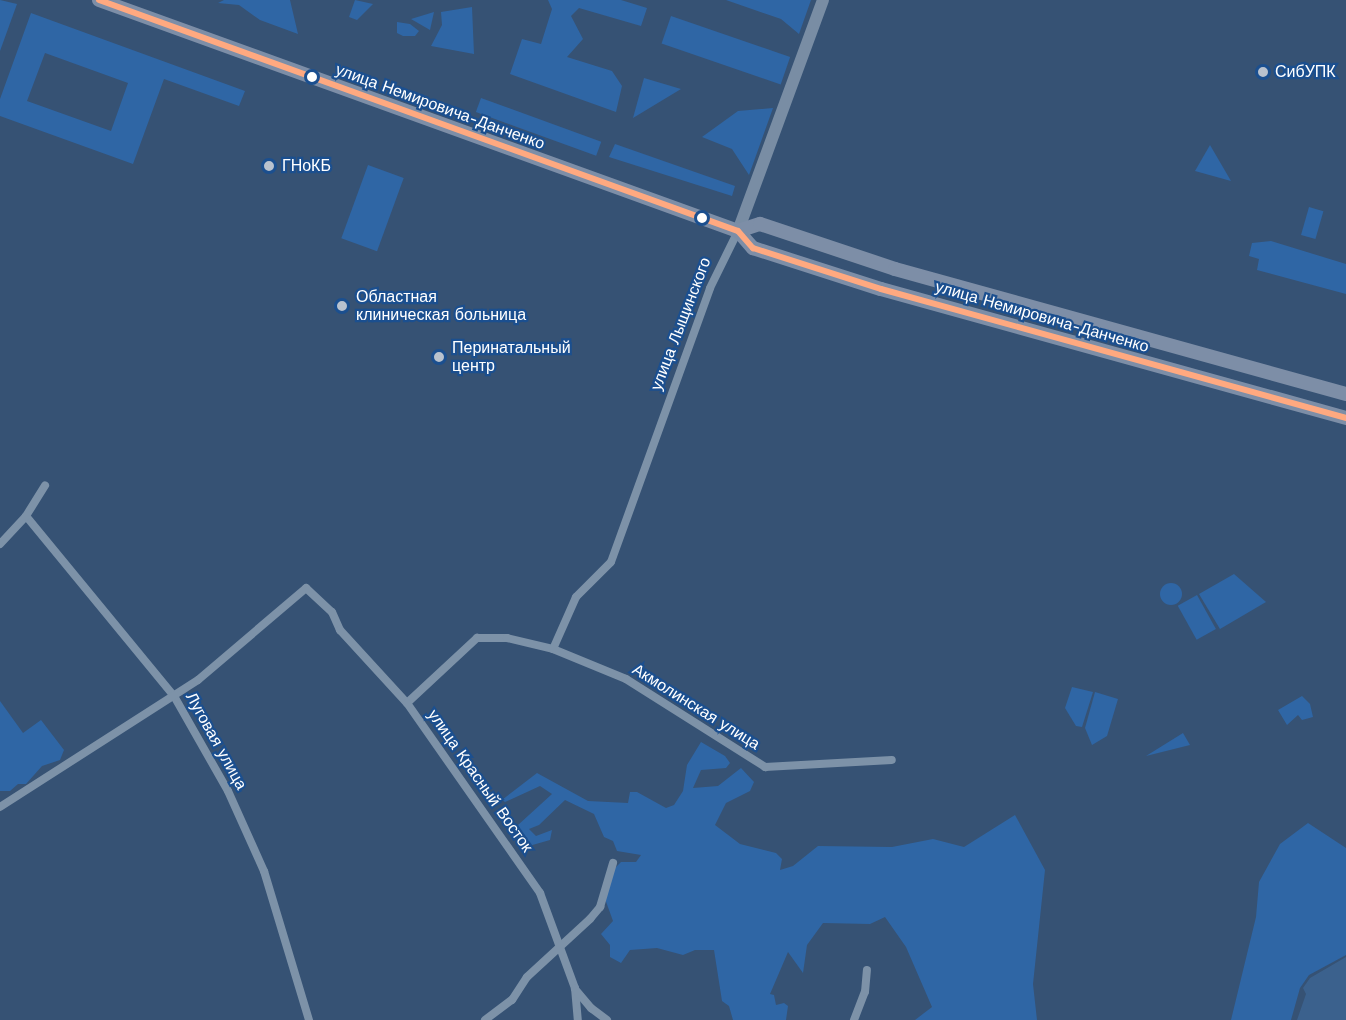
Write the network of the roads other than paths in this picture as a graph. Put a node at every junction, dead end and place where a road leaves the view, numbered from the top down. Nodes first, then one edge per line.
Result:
1 (99, 0) edge
2 (823, 0) edge
3 (738, 231) junction
4 (1346, 394) edge
5 (1346, 418) edge
6 (45, 486) dead end
7 (26, 516) junction
8 (0, 544) edge
9 (553, 649) junction
10 (174, 696) junction
11 (407, 703) junction
12 (892, 760) dead end
13 (0, 807) edge
14 (613, 863) dead end
15 (559, 946) junction
16 (867, 970) dead end
17 (575, 988) junction
18 (309, 1020) edge
19 (485, 1020) edge
20 (578, 1020) edge
21 (607, 1020) edge
22 (854, 1020) edge

1 - 3 main road, улица Немировича-Данченко
2 - 3 street, улица Лыщинского
3 - 4 main road, улица Немировича-Данченко
3 - 5 main road, улица Немировича-Данченко
3 - 9 street, улица Лыщинского
6 - 7 street
7 - 8 street
7 - 10 street, Луговая улица
9 - 11 street, Акмолинская улица
9 - 12 street, Акмолинская улица
10 - 11 street, улица Красный Восток
10 - 13 street
10 - 18 street, Луговая улица
11 - 15 street, улица Красный Восток
14 - 15 street
15 - 17 street, улица Красный Восток
15 - 19 street
16 - 22 street
17 - 20 street, улица Красный Восток
17 - 21 street

